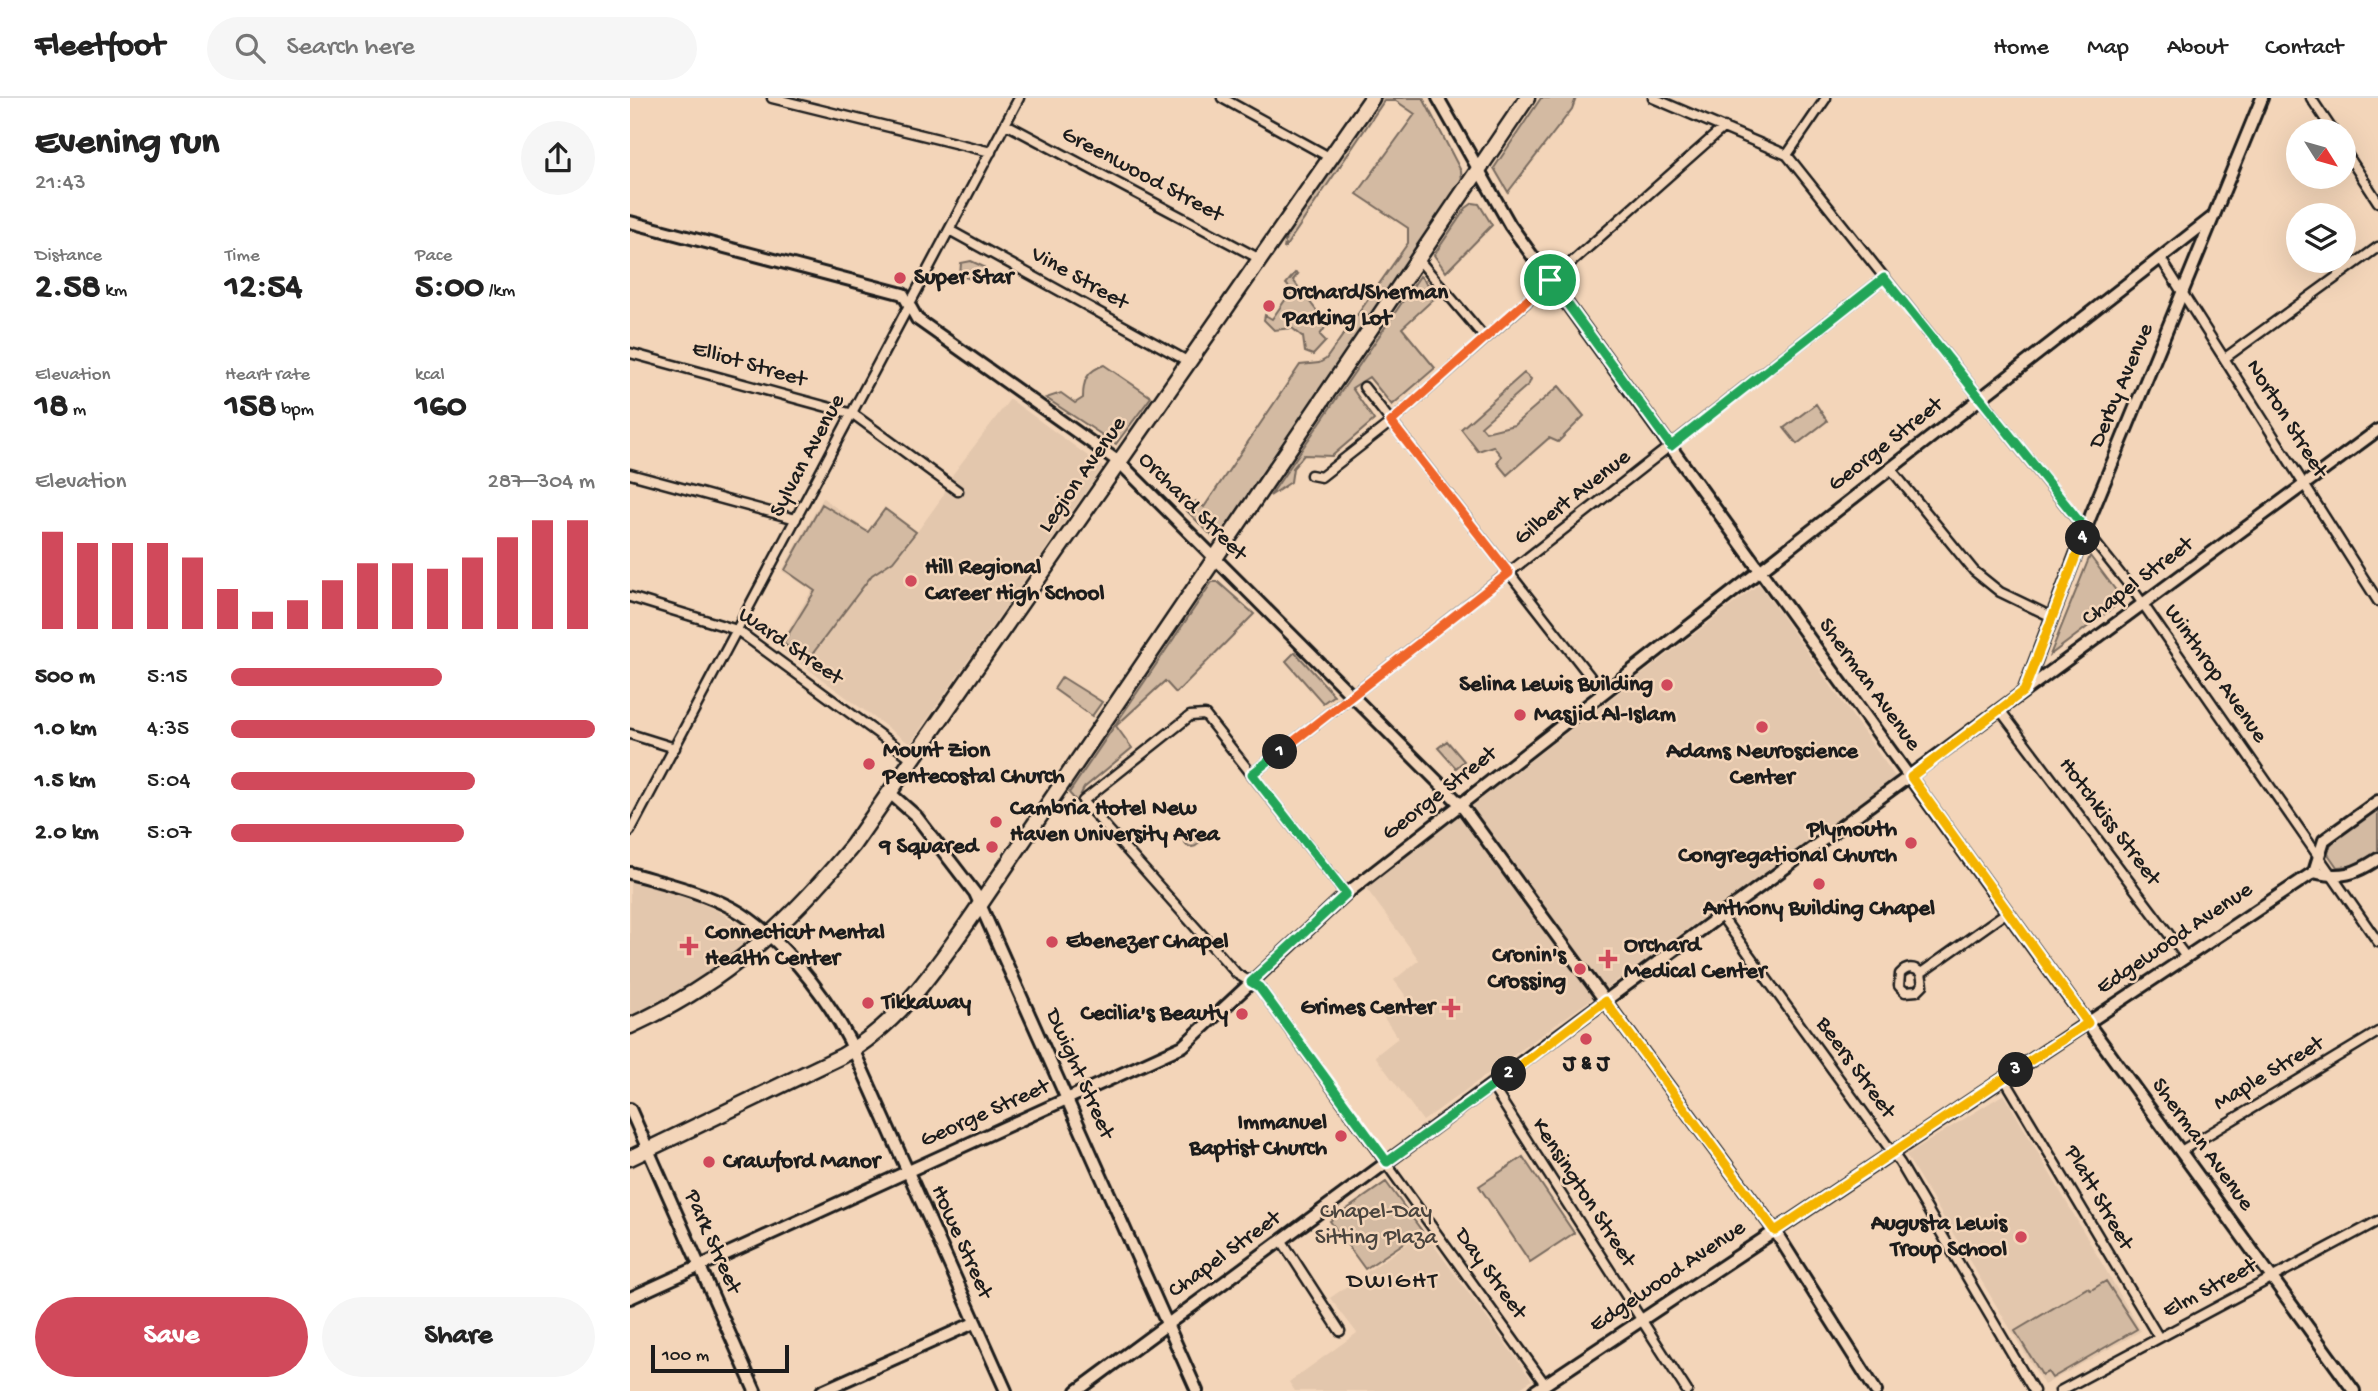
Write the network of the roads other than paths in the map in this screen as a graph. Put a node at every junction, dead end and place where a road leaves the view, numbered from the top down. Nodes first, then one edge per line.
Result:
1 (772, 98) edge
2 (1019, 98) edge
3 (1222, 98) edge
4 (1372, 98) edge
5 (1438, 98) edge
6 (1527, 98) edge
7 (1653, 98) edge
8 (1826, 98) edge
9 (2262, 98) edge
10 (2311, 98) edge
11 (2325, 119) edge
12 (1006, 124) junction
13 (1724, 127) junction
14 (991, 152) junction
15 (1787, 155) junction
16 (1331, 158) junction
17 (2356, 168) edge
18 (1477, 172) junction
19 (2378, 202) edge
20 (2214, 216) junction
21 (630, 222) edge
22 (950, 231) junction
23 (2378, 247) edge
24 (1260, 259) junction
25 (1418, 259) junction
26 (2161, 259) junction
27 (1884, 278) junction
28 (1550, 280) junction
29 (2184, 295) junction
30 (910, 308) junction
31 (1485, 338) junction
32 (630, 352) edge
33 (2225, 358) junction
34 (1189, 362) junction
35 (1364, 387) dead end
36 (1980, 398) junction
37 (853, 414) junction
38 (1391, 422) junction
39 (2378, 430) edge
40 (1671, 446) junction
41 (1119, 462) junction
42 (1890, 468) junction
43 (630, 474) edge
44 (1311, 475) dead end
45 (2304, 484) junction
46 (958, 491) dead end
47 (796, 519) junction
48 (2086, 530) junction
49 (1214, 559) junction
50 (1760, 572) junction
51 (1509, 573) junction
52 (2374, 587) edge
53 (630, 597) edge
54 (2378, 601) edge
55 (2144, 605) junction
56 (2052, 617) junction
57 (737, 630) junction
58 (2024, 691) junction
59 (1603, 693) junction
60 (1353, 696) junction
61 (2000, 710) junction
62 (630, 734) edge
63 (675, 748) junction
64 (914, 760) junction
65 (1252, 774) junction
66 (1911, 777) junction
67 (891, 794) junction
68 (2378, 801) edge
69 (1461, 805) junction
70 (630, 831) edge
71 (2318, 856) junction
72 (2378, 859) edge
73 (2314, 872) junction
74 (630, 873) edge
75 (2333, 877) junction
76 (1346, 894) junction
77 (980, 904) junction
78 (2007, 912) junction
79 (1722, 917) junction
80 (768, 935) junction
81 (2378, 942) edge
82 (2186, 957) junction
83 (1921, 973) dead end
84 (1251, 982) junction
85 (1605, 1001) junction
86 (2088, 1023) junction
87 (630, 1026) edge
88 (2378, 1032) edge
89 (853, 1050) junction
90 (2004, 1078) junction
91 (1492, 1086) junction
92 (1068, 1100) junction
93 (630, 1109) edge
94 (649, 1150) junction
95 (2181, 1151) junction
96 (1892, 1153) junction
97 (630, 1158) edge
98 (1387, 1162) junction
99 (907, 1172) junction
100 (2378, 1221) edge
101 (1775, 1231) junction
102 (1282, 1241) junction
103 (700, 1267) junction
104 (2272, 1278) junction
105 (630, 1298) edge
106 (1641, 1320) junction
107 (974, 1323) junction
108 (1167, 1324) junction
109 (1340, 1331) dead end
110 (2159, 1338) junction
111 (1545, 1384) junction
112 (755, 1391) edge
113 (822, 1391) edge
114 (1006, 1391) edge
115 (1077, 1391) edge
116 (1197, 1391) edge
117 (1535, 1391) edge
118 (1687, 1391) edge
119 (1876, 1391) edge
120 (2034, 1391) edge
121 (2060, 1391) edge
122 (2354, 1391) edge

1 - 14 street
2 - 12 street, Sylvan Avenue
3 - 16 street
4 - 16 highway, Legion Avenue
5 - 18 main road, Sherman Avenue
6 - 18 highway
7 - 13 street, Winthrop Avenue
8 - 15 street
9 - 20 main road, Derby Avenue
10 - 11 street
12 - 14 street, Sylvan Avenue
12 - 24 street, Greenwood Street
13 - 15 street, Winthrop Avenue
13 - 28 street
14 - 22 street, Sylvan Avenue
15 - 27 street, Winthrop Avenue
16 - 24 highway, Legion Avenue
17 - 19 street
18 - 25 highway
18 - 28 main road, Sherman Avenue
20 - 26 main road, George Street
20 - 29 main road, Derby Avenue
21 - 30 main road, Orchard Street
22 - 30 street, Sylvan Avenue
22 - 34 street, Vine Street
23 - 33 street
24 - 34 highway, Legion Avenue
25 - 31 street
25 - 49 highway
26 - 29 street, Norton Street
26 - 36 main road, George Street
27 - 36 street, Winthrop Avenue
27 - 40 street, Gilbert Avenue
28 - 31 street
28 - 40 main road, Sherman Avenue
29 - 33 street, Norton Street
29 - 48 main road, Derby Avenue
30 - 37 street, Sylvan Avenue
30 - 41 main road, Orchard Street
31 - 38 street
32 - 37 street, Elliot Street
33 - 45 street, Norton Street
34 - 41 highway, Legion Avenue
35 - 38 street
36 - 42 main road, George Street
36 - 48 street, Winthrop Avenue
37 - 46 street, Elliot Street
37 - 47 street, Sylvan Avenue
38 - 44 street
38 - 51 street
39 - 45 main road, Chapel Street
40 - 50 main road, Sherman Avenue
40 - 51 street, Gilbert Avenue
41 - 49 main road, Orchard Street
41 - 64 highway, Legion Avenue
42 - 50 main road, George Street
42 - 56 street
43 - 47 street
45 - 52 street, Norton Street
45 - 55 main road, Chapel Street
47 - 57 street, Sylvan Avenue
48 - 55 street, Winthrop Avenue
48 - 56 main road, Derby Avenue
49 - 60 main road, Orchard Street
49 - 77 highway
50 - 59 main road, George Street
50 - 66 main road, Sherman Avenue
51 - 59 street
51 - 60 street, Gilbert Avenue
52 - 54 street, Norton Street
53 - 57 street, Ward Street
55 - 58 main road, Chapel Street
55 - 71 street, Winthrop Avenue
56 - 58 main road, Derby Avenue
57 - 63 street, Sylvan Avenue
57 - 64 street, Ward Street
58 - 61 main road, Chapel Street
59 - 69 main road, George Street
60 - 65 street, Gilbert Avenue
60 - 69 main road, Orchard Street
61 - 66 main road, Chapel Street
61 - 82 street, Hotchkiss Street
62 - 63 street
63 - 70 street, Sylvan Avenue
64 - 67 highway, Legion Avenue
65 - 76 street
65 - 84 street, Day Street
66 - 78 main road, Sherman Avenue
66 - 79 main road, Chapel Street
67 - 77 main road, Dwight Street
67 - 80 highway, Legion Avenue
68 - 71 main road
69 - 76 main road, George Street
69 - 85 main road, Orchard Street
71 - 73 main road
71 - 75 street, Winthrop Avenue
72 - 75 main road
73 - 75 main road
73 - 82 main road, Edgewood Avenue
74 - 80 main road, Howe Street
75 - 81 street, Winthrop Avenue
76 - 84 main road, George Street
77 - 89 highway
77 - 92 main road, Dwight Street
78 - 83 street
78 - 86 main road, Sherman Avenue
79 - 85 main road, Chapel Street
79 - 96 street, Beers Street
80 - 87 highway, Legion Avenue
80 - 89 main road, Howe Street
82 - 86 main road, Edgewood Avenue
84 - 92 main road, George Street
84 - 98 street, Day Street
85 - 91 main road, Chapel Street
85 - 101 main road, Orchard Street
86 - 90 main road, Edgewood Avenue
86 - 95 main road, Sherman Avenue
88 - 95 street, Maple Street
89 - 94 highway
89 - 99 main road, Howe Street
90 - 96 main road, Edgewood Avenue
90 - 110 street, Platt Street
91 - 98 main road, Chapel Street
91 - 106 street, Kensington Street
92 - 99 main road, George Street
92 - 108 main road, Dwight Street
93 - 94 main road, Park Street
94 - 97 highway
94 - 103 main road, Park Street
95 - 104 main road, Sherman Avenue
96 - 101 main road, Edgewood Avenue
96 - 120 street, Beers Street
98 - 102 main road, Chapel Street
98 - 111 street, Day Street
99 - 103 main road, George Street
99 - 107 main road, Howe Street
100 - 104 street, Elm Street
101 - 106 main road, Edgewood Avenue
101 - 119 main road, Orchard Street
102 - 108 main road, Chapel Street
102 - 109 street
103 - 105 main road, George Street
103 - 112 main road, Park Street
104 - 110 street, Elm Street
104 - 122 main road, Sherman Avenue
106 - 111 main road, Edgewood Avenue
106 - 118 street, Kensington Street
107 - 113 main road
107 - 114 main road, Howe Street
108 - 115 main road, Chapel Street
108 - 116 main road, Dwight Street
110 - 121 street, Elm Street
111 - 117 main road, Edgewood Avenue

